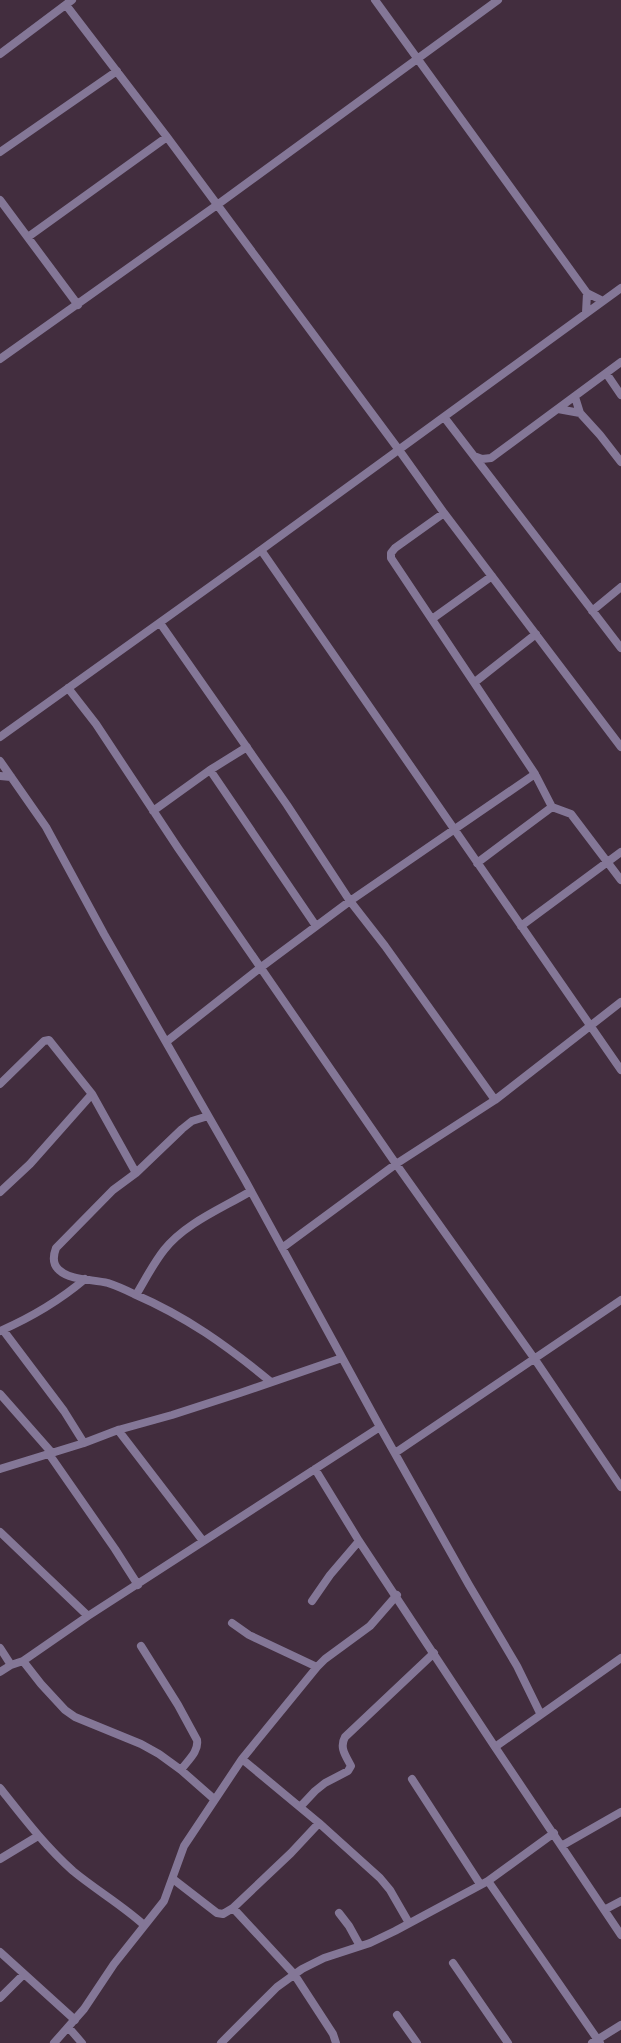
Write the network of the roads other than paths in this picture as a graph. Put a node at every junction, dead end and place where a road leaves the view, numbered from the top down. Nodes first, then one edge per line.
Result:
1 (374, 0) edge
2 (498, 0) edge
3 (69, 2) edge
4 (0, 54) edge
5 (417, 60) junction
6 (117, 71) junction
7 (167, 137) junction
8 (0, 152) edge
9 (0, 200) edge
10 (217, 205) junction
11 (28, 237) junction
12 (621, 288) edge
13 (587, 293) junction
14 (603, 301) junction
15 (78, 304) junction
16 (586, 313) junction
17 (0, 359) edge
18 (621, 362) edge
19 (606, 374) junction
20 (621, 395) edge
21 (574, 397) junction
22 (558, 409) junction
23 (580, 413) junction
24 (444, 417) junction
25 (399, 450) junction
26 (473, 455) junction
27 (491, 458) junction
28 (621, 462) edge
29 (490, 477) junction
30 (444, 513) junction
31 (261, 550) junction
32 (492, 576) junction
33 (621, 587) edge
34 (592, 611) junction
35 (432, 619) junction
36 (160, 623) junction
37 (536, 634) junction
38 (621, 648) edge
39 (475, 682) junction
40 (68, 688) junction
41 (0, 737) edge
42 (247, 747) junction
43 (621, 747) edge
44 (0, 761) edge
45 (210, 770) junction
46 (535, 774) junction
47 (0, 776) edge
48 (11, 777) junction
49 (552, 807) junction
50 (153, 811) junction
51 (453, 829) junction
52 (621, 852) edge
53 (608, 861) junction
54 (477, 863) junction
55 (621, 880) edge
56 (350, 901) junction
57 (316, 926) junction
58 (520, 926) junction
59 (260, 968) junction
60 (621, 1002) edge
61 (589, 1027) junction
62 (166, 1042) junction
63 (621, 1070) edge
64 (0, 1084) edge
65 (92, 1094) junction
66 (495, 1100) junction
67 (208, 1116) junction
68 (396, 1164) junction
69 (136, 1173) junction
70 (251, 1191) junction
71 (0, 1192) edge
72 (282, 1248) junction
73 (85, 1279) junction
74 (136, 1295) junction
75 (621, 1300) edge
76 (1, 1330) edge
77 (342, 1358) junction
78 (534, 1358) junction
79 (271, 1382) junction
80 (0, 1394) edge
81 (380, 1427) junction
82 (118, 1430) junction
83 (84, 1443) junction
84 (395, 1453) junction
85 (51, 1454) junction
86 (0, 1469) edge
87 (315, 1469) junction
88 (621, 1488) edge
89 (0, 1532) edge
90 (203, 1541) junction
91 (359, 1541) junction
92 (138, 1585) junction
93 (397, 1596) junction
94 (312, 1601) dead end
95 (88, 1616) junction
96 (232, 1623) dead end
97 (141, 1646) dead end
98 (0, 1648) edge
99 (434, 1653) junction
100 (621, 1658) edge
101 (23, 1661) junction
102 (11, 1665) junction
103 (317, 1667) junction
104 (0, 1672) edge
105 (540, 1713) junction
106 (495, 1747) junction
107 (242, 1759) junction
108 (180, 1770) junction
109 (412, 1779) dead end
110 (0, 1788) edge
111 (214, 1800) junction
112 (300, 1807) junction
113 (621, 1812) edge
114 (319, 1823) junction
115 (554, 1833) junction
116 (38, 1836) junction
117 (563, 1845) junction
118 (0, 1859) edge
119 (173, 1879) junction
120 (484, 1883) junction
121 (621, 1901) edge
122 (234, 1908) junction
123 (604, 1910) junction
124 (339, 1913) dead end
125 (409, 1923) junction
126 (144, 1925) junction
127 (621, 1935) edge
128 (360, 1946) junction
129 (0, 1952) edge
130 (453, 1963) dead end
131 (24, 1974) junction
132 (294, 1974) junction
133 (0, 1998) edge
134 (397, 2016) dead end
135 (75, 2020) junction
136 (621, 2025) edge
137 (68, 2028) junction
138 (596, 2042) edge
139 (54, 2043) edge
140 (82, 2043) edge
141 (221, 2043) edge
142 (336, 2043) edge
143 (417, 2043) edge
144 (508, 2043) edge

1 - 5 street
2 - 5 street
3 - 4 street
3 - 6 street
5 - 10 street
5 - 13 street
6 - 7 street
6 - 8 street
7 - 10 street
7 - 11 street
9 - 11 street
10 - 15 street
10 - 25 street
11 - 15 street
12 - 14 street
13 - 14 street
13 - 16 street
14 - 16 street
15 - 17 street
16 - 24 street
18 - 19 street
19 - 20 street
19 - 21 street
21 - 22 street
21 - 23 street
22 - 23 street
22 - 27 street
23 - 28 street
24 - 25 street
24 - 26 street
25 - 30 street
25 - 31 street
26 - 27 street
26 - 29 street
27 - 29 street
29 - 34 street
30 - 32 street
30 - 35 street
31 - 36 street
31 - 51 street
32 - 35 street
32 - 37 street
33 - 34 street
34 - 38 street
35 - 39 street
36 - 40 street
36 - 42 street
37 - 39 street
37 - 43 street
39 - 46 street
40 - 41 street
40 - 50 street
42 - 45 street
42 - 56 street
44 - 48 street
45 - 50 street
45 - 57 street
46 - 49 street
46 - 51 street
47 - 48 street
48 - 62 street
49 - 53 street
49 - 54 street
50 - 59 street
51 - 54 street
51 - 56 street
52 - 53 street
53 - 55 street
53 - 58 street
54 - 58 street
56 - 57 street
56 - 66 street
57 - 59 street
58 - 61 street
59 - 62 street
59 - 68 street
60 - 61 street
61 - 63 street
61 - 66 street
62 - 67 street
64 - 65 street
65 - 69 street
65 - 71 street
66 - 68 street
67 - 69 street
67 - 70 street
68 - 72 street
68 - 78 street
69 - 73 street
70 - 72 street
70 - 74 street
72 - 77 street
73 - 74 street
73 - 76 street
74 - 79 street
75 - 78 street
76 - 83 street
77 - 79 street
77 - 81 street
78 - 84 street
78 - 88 street
79 - 82 street
80 - 85 street
81 - 84 street
81 - 87 street
82 - 83 street
82 - 90 street
83 - 85 street
84 - 105 street
85 - 86 street
85 - 92 street
87 - 90 street
87 - 91 street
89 - 95 street
90 - 92 street
91 - 93 street
91 - 94 street
92 - 95 street
93 - 99 street
93 - 103 street
95 - 101 street
96 - 103 street
97 - 108 street
98 - 102 street
99 - 106 street
99 - 112 street
100 - 105 street
101 - 102 street
101 - 108 street
102 - 104 street
103 - 107 street
105 - 106 street
106 - 115 street
107 - 111 street
107 - 112 street
108 - 111 street
109 - 120 street
110 - 116 street
111 - 119 street
112 - 114 street
113 - 117 street
114 - 122 street
114 - 125 street
115 - 117 street
115 - 120 street
116 - 118 street
116 - 126 street
117 - 123 street
119 - 122 street
119 - 126 street
120 - 125 street
120 - 138 street
121 - 123 street
122 - 132 street
123 - 127 street
124 - 128 street
125 - 128 street
126 - 135 street
128 - 132 street
129 - 131 street
130 - 144 street
131 - 133 street
131 - 135 street
132 - 141 street
132 - 142 street
134 - 143 street
135 - 137 street
136 - 138 street
137 - 139 street
137 - 140 street

